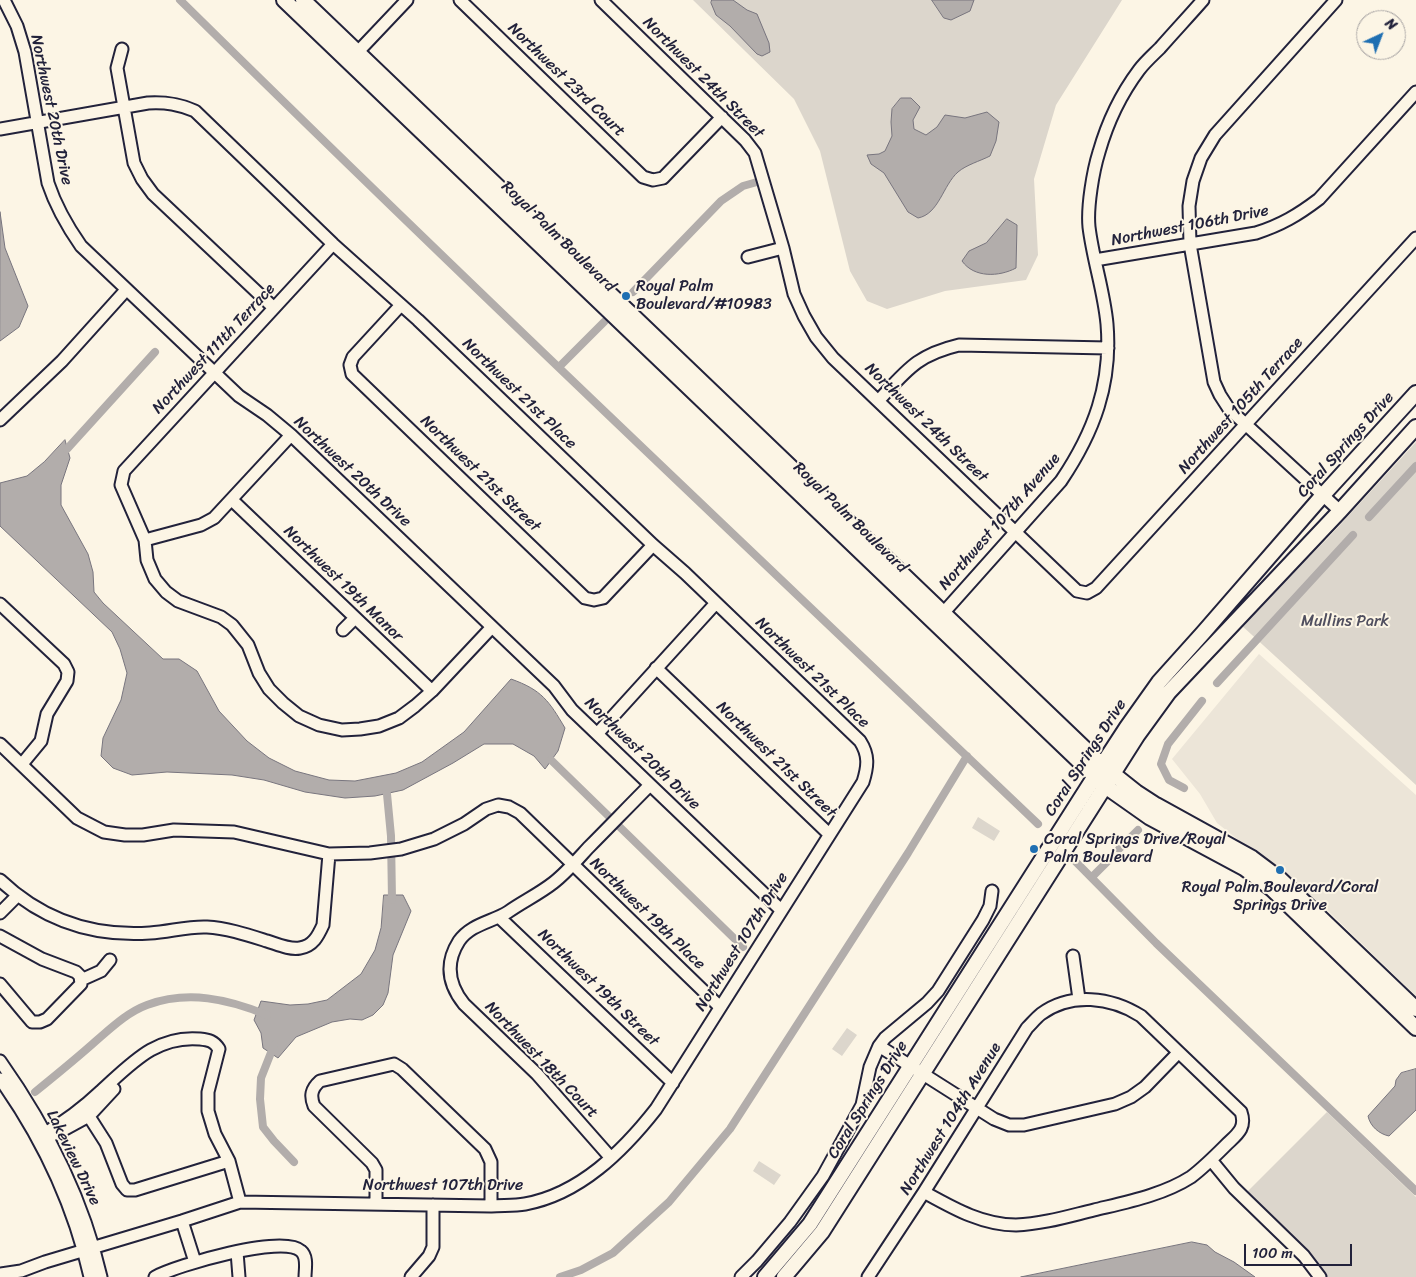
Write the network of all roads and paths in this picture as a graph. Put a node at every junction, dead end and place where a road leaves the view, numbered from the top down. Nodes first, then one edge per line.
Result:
1 (284, 0) edge
2 (303, 0) edge
3 (407, 0) edge
4 (460, 0) edge
5 (601, 0) edge
6 (1203, 0) edge
7 (1336, 0) edge
8 (5, 1) edge
9 (122, 49) dead end
10 (353, 57) junction
11 (1416, 92) edge
12 (123, 108) junction
13 (722, 117) junction
14 (37, 122) junction
15 (0, 129) edge
16 (1416, 238) edge
17 (333, 244) junction
18 (1190, 244) junction
19 (783, 248) junction
20 (748, 257) dead end
21 (1095, 260) junction
22 (126, 290) junction
23 (400, 306) junction
24 (274, 308) junction
25 (1108, 348) junction
26 (215, 372) junction
27 (1416, 393) edge
28 (879, 400) junction
29 (0, 420) edge
30 (1246, 425) junction
31 (1416, 427) edge
32 (291, 435) junction
33 (1323, 495) junction
34 (232, 500) junction
35 (1340, 511) junction
36 (1015, 532) junction
37 (145, 540) junction
38 (653, 545) junction
39 (1087, 593) joint
40 (716, 603) junction
41 (0, 604) edge
42 (355, 618) junction
43 (939, 618) junction
44 (492, 627) junction
45 (343, 630) dead end
46 (656, 668) junction
47 (432, 691) junction
48 (597, 734) junction
49 (0, 744) edge
50 (867, 757) joint
51 (22, 764) junction
52 (1104, 775) junction
53 (650, 785) junction
54 (829, 834) junction
55 (329, 854) junction
56 (572, 864) junction
57 (0, 880) edge
58 (992, 891) dead end
59 (17, 896) junction
60 (781, 910) junction
61 (0, 913) edge
62 (499, 917) junction
63 (0, 936) edge
64 (1073, 956) dead end
65 (110, 960) dead end
66 (80, 980) junction
67 (0, 984) edge
68 (1079, 999) junction
69 (720, 1007) junction
70 (1416, 1009) edge
71 (1416, 1028) edge
72 (880, 1046) junction
73 (1178, 1053) junction
74 (0, 1061) edge
75 (910, 1066) junction
76 (923, 1074) junction
77 (0, 1080) edge
78 (673, 1083) junction
79 (977, 1108) junction
80 (86, 1111) junction
81 (47, 1136) junction
82 (611, 1158) junction
83 (1212, 1160) junction
84 (229, 1161) junction
85 (924, 1192) junction
86 (245, 1201) junction
87 (376, 1203) junction
88 (433, 1205) junction
89 (491, 1206) junction
90 (182, 1222) junction
91 (89, 1249) junction
92 (237, 1252) junction
93 (195, 1262) junction
94 (3, 1275) edge
95 (90, 1277) edge
96 (101, 1277) edge
97 (155, 1277) edge
98 (239, 1277) edge
99 (305, 1277) edge
100 (411, 1277) edge
101 (741, 1277) edge
102 (765, 1277) edge
103 (784, 1277) edge
104 (868, 1277) edge
105 (1320, 1277) edge

1 - 10 main road, Royal Palm Boulevard
2 - 10 main road, Royal Palm Boulevard
3 - 10 street
4 - 13 street, Northwest 23rd Court
5 - 13 street, Northwest 24th Street
6 - 21 street, Northwest 107th Avenue
7 - 18 street
8 - 14 street, Northwest 20th Drive
9 - 12 street
10 - 43 main road, Royal Palm Boulevard
11 - 18 street, Northwest 106th Drive
12 - 14 street, Northwest 21st Place
12 - 17 street, Northwest 21st Place
12 - 24 street
13 - 19 street, Northwest 24th Street
14 - 15 street, Northwest 21st Place
14 - 22 street, Northwest 20th Drive
16 - 30 street, Northwest 105th Terrace
17 - 23 street, Northwest 21st Place
17 - 24 street, Northwest 111th Terrace
18 - 21 street, Northwest 106th Drive
18 - 30 street
19 - 20 street
19 - 28 street, Northwest 24th Street
21 - 25 street, Northwest 107th Avenue
22 - 26 street, Northwest 20th Drive
22 - 29 street
23 - 38 street, Northwest 21st Place
23 - 38 street, Northwest 21st Street
24 - 26 street, Northwest 111th Terrace
25 - 28 street
25 - 36 street, Northwest 107th Avenue
26 - 32 street, Northwest 20th Drive
26 - 37 street, Northwest 111th Terrace
27 - 33 main road, Coral Springs Drive
28 - 36 street, Northwest 24th Street
30 - 33 street
30 - 39 street, Northwest 105th Terrace
31 - 35 main road, Coral Springs Drive
32 - 34 street
32 - 44 street, Northwest 20th Drive
33 - 35 street
33 - 52 main road, Coral Springs Drive
34 - 37 street
34 - 42 street, Northwest 19th Manor
35 - 52 main road, Coral Springs Drive
36 - 39 street, Northwest 24th Street
36 - 43 street, Northwest 107th Avenue
37 - 47 street
38 - 40 street, Northwest 21st Place
40 - 46 street
40 - 50 street, Northwest 21st Place
41 - 51 street
42 - 45 street
42 - 47 street, Northwest 19th Manor
43 - 52 main road, Royal Palm Boulevard
44 - 47 street
44 - 48 street, Northwest 20th Drive
46 - 48 street
46 - 54 street, Northwest 21st Street
48 - 53 street, Northwest 20th Drive
49 - 51 street
50 - 54 street, Northwest 107th Drive
51 - 55 street
52 - 70 main road, Royal Palm Boulevard
52 - 71 main road, Royal Palm Boulevard
52 - 75 main road, Coral Springs Drive
52 - 76 main road, Coral Springs Drive
53 - 56 street
53 - 60 street, Northwest 20th Drive
54 - 60 street, Northwest 107th Drive
55 - 56 street, Northwest 19th Place
55 - 59 street
56 - 62 street
56 - 69 street, Northwest 19th Place
57 - 59 street
58 - 72 street
59 - 61 street
60 - 69 street, Northwest 107th Drive
62 - 78 street, Northwest 19th Street
62 - 82 street, Northwest 18th Court
63 - 66 street
64 - 68 street
65 - 66 street
66 - 67 street
68 - 73 street
68 - 79 street, Northwest 104th Avenue
69 - 78 street, Northwest 107th Drive
72 - 75 street
72 - 101 street
73 - 79 street
73 - 83 street
74 - 81 street, Lakeview Drive
75 - 76 street
75 - 102 main road, Coral Springs Drive
76 - 79 street
76 - 103 main road, Coral Springs Drive
77 - 91 street, Lakeview Drive
78 - 82 street, Northwest 107th Drive
79 - 85 street, Northwest 104th Avenue
80 - 81 street
80 - 84 street
80 - 84 street
81 - 91 street, Lakeview Drive
82 - 89 street, Northwest 107th Drive
83 - 85 street
83 - 105 street
84 - 86 street
85 - 104 street, Northwest 104th Avenue
86 - 87 street, Northwest 107th Drive
86 - 90 street, Northwest 107th Drive
87 - 88 street, Northwest 107th Drive
87 - 89 street
88 - 89 street, Northwest 107th Drive
88 - 100 street
90 - 91 street, Northwest 107th Drive
90 - 93 street
91 - 94 street, Northwest 107th Drive
91 - 95 street, Lakeview Drive
91 - 96 street, Lakeview Drive
92 - 93 street
92 - 98 street
92 - 99 street
93 - 97 street

